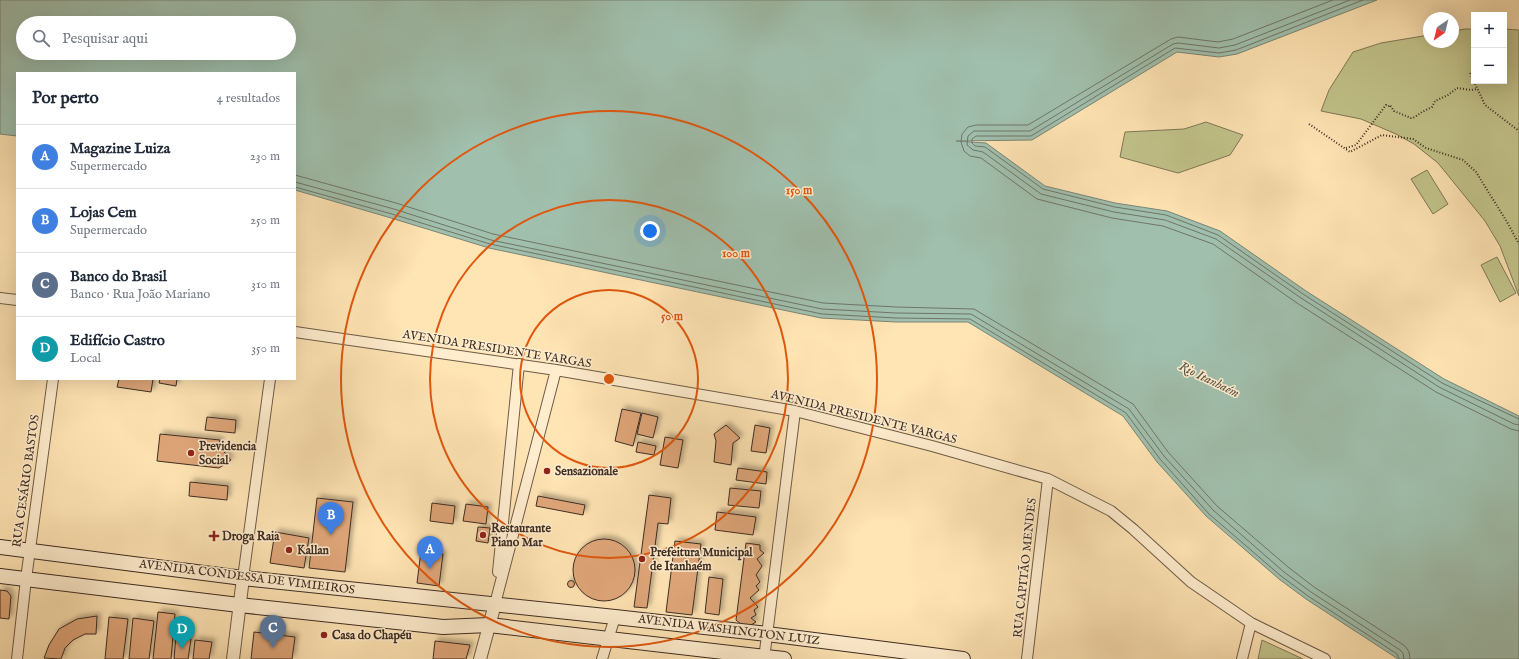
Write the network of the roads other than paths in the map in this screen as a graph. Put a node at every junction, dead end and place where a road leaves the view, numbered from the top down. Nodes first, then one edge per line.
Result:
1 (0, 298) edge
2 (16, 300) edge
3 (296, 332) edge
4 (519, 364) junction
5 (556, 370) junction
6 (53, 380) edge
7 (270, 380) edge
8 (795, 411) junction
9 (1048, 479) junction
10 (0, 547) edge
11 (30, 550) junction
12 (0, 576) edge
13 (26, 578) junction
14 (243, 578) junction
15 (495, 604) junction
16 (239, 605) junction
17 (615, 617) junction
18 (1251, 623) junction
19 (489, 625) junction
20 (767, 634) junction
21 (608, 639) junction
22 (764, 658) edge
23 (17, 659) edge
24 (233, 659) edge
25 (480, 659) edge
26 (602, 659) edge
27 (784, 659) edge
28 (963, 659) edge
29 (1027, 659) edge
30 (1242, 659) edge
31 (1325, 659) edge

1 - 2 street
3 - 4 street, AVENIDA PRESIDENTE VARGAS
4 - 5 street, AVENIDA PRESIDENTE VARGAS
4 - 15 street
5 - 8 street, AVENIDA PRESIDENTE VARGAS
5 - 15 street
6 - 11 street, RUA CESÁRIO BASTOS
7 - 14 street
8 - 9 street, AVENIDA PRESIDENTE VARGAS
8 - 20 street
9 - 18 street, AVENIDA PRESIDENTE VARGAS
9 - 29 street, RUA CAPITÃO MENDES
10 - 11 main road, AVENIDA CONDESSA DE VIMIEIROS
11 - 13 street, RUA CESÁRIO BASTOS
11 - 14 main road, AVENIDA CONDESSA DE VIMIEIROS
12 - 13 main road
13 - 16 main road
13 - 23 street, RUA CESÁRIO BASTOS
14 - 15 main road, AVENIDA CONDESSA DE VIMIEIROS
14 - 16 street
15 - 17 main road, AVENIDA WASHINGTON LUIZ
15 - 19 street
16 - 19 main road
16 - 24 street
17 - 20 main road, AVENIDA WASHINGTON LUIZ
17 - 21 street
18 - 30 street
18 - 31 street, AVENIDA PRESIDENTE VARGAS
19 - 21 main road, AVENIDA WASHINGTON LUIZ
19 - 25 street
20 - 22 street
20 - 28 main road, AVENIDA WASHINGTON LUIZ
21 - 22 main road, AVENIDA WASHINGTON LUIZ
21 - 26 street
22 - 27 main road, AVENIDA WASHINGTON LUIZ

